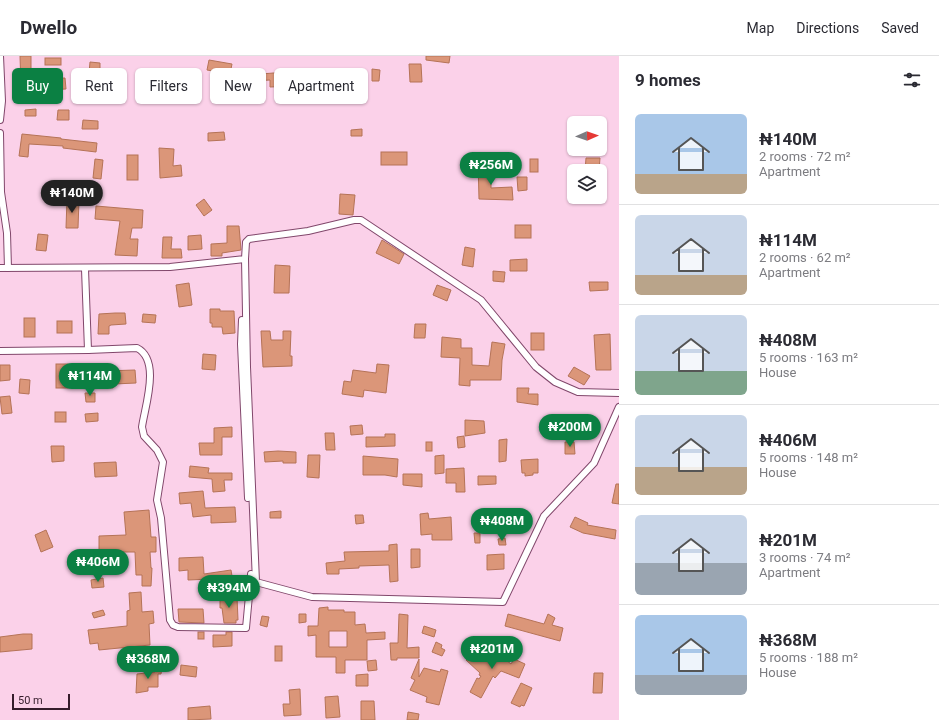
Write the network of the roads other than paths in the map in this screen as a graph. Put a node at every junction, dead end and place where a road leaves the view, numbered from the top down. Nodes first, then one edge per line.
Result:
1 (0, 56) edge
2 (0, 120) edge
3 (0, 133) edge
4 (245, 259) junction
5 (0, 268) edge
6 (8, 268) junction
7 (85, 269) junction
8 (88, 350) junction
9 (0, 351) edge
10 (619, 392) edge
11 (619, 407) edge

1 - 2 street
3 - 6 street
4 - 7 street
4 - 8 street
4 - 10 street
4 - 11 street
5 - 6 street
6 - 7 street
7 - 8 street
8 - 9 street

